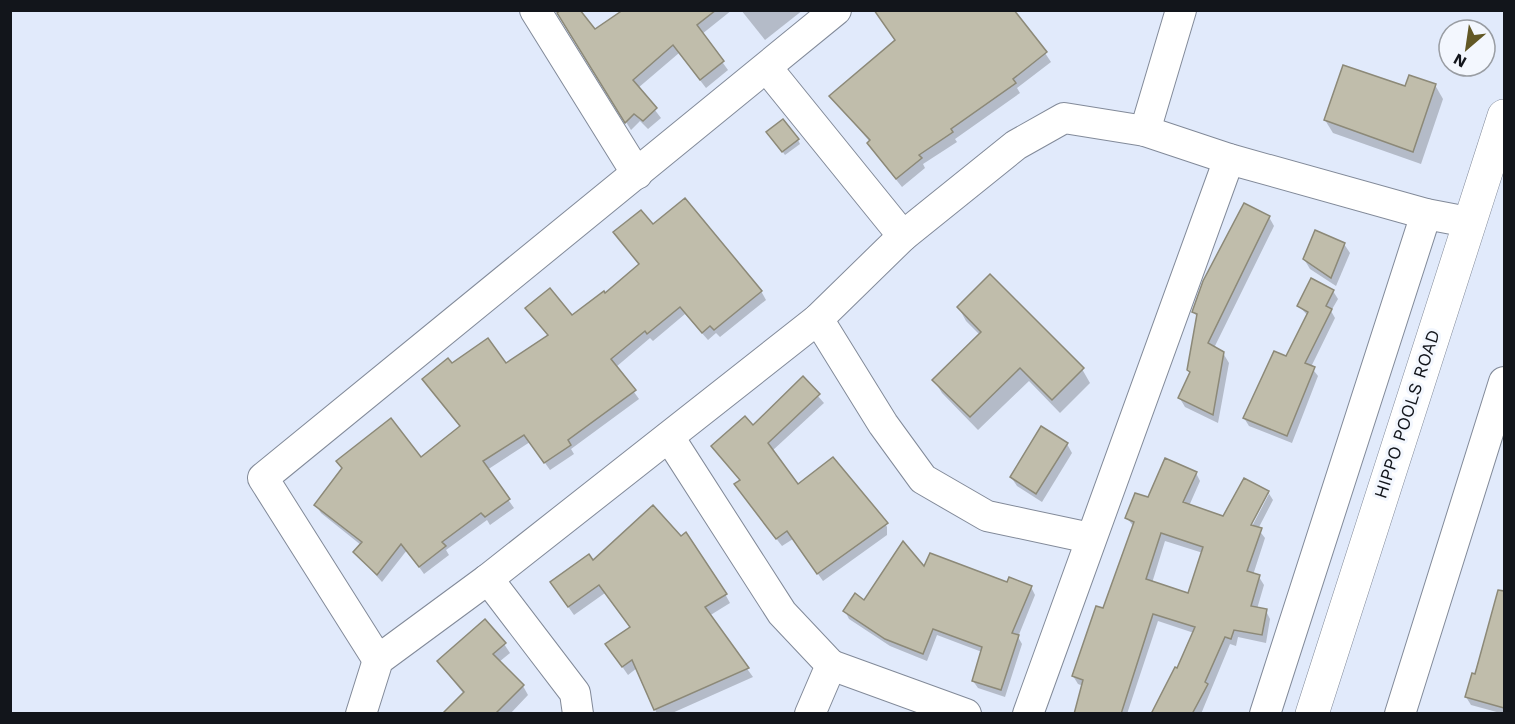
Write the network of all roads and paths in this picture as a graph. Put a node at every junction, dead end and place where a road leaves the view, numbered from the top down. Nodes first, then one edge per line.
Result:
1 (535, 10) edge
2 (836, 10) edge
3 (1181, 10) edge
4 (767, 68) junction
5 (1504, 116) edge
6 (1145, 131) junction
7 (1229, 159) junction
8 (637, 174) junction
9 (1426, 214) junction
10 (1468, 222) junction
11 (903, 236) junction
12 (818, 319) junction
13 (1504, 382) edge
14 (669, 437) junction
15 (1090, 538) junction
16 (489, 579) junction
17 (378, 660) junction
18 (831, 665) junction
19 (361, 714) edge
20 (578, 714) edge
21 (810, 714) edge
22 (966, 714) edge
23 (1028, 714) edge
24 (1265, 714) edge
25 (1312, 714) edge
26 (1400, 714) edge

1 - 8 street
2 - 4 street
3 - 6 street
4 - 8 street
4 - 11 street
5 - 10 street, HIPPO POOLS ROAD
6 - 7 street
6 - 11 street
7 - 9 street
7 - 15 street
8 - 17 street
9 - 10 street
9 - 24 street
10 - 25 street, HIPPO POOLS ROAD
11 - 12 street
12 - 14 street
12 - 15 street
13 - 26 street
14 - 16 street
14 - 18 street
15 - 23 street
16 - 17 street
16 - 20 street
17 - 19 street
18 - 21 street
18 - 22 street

